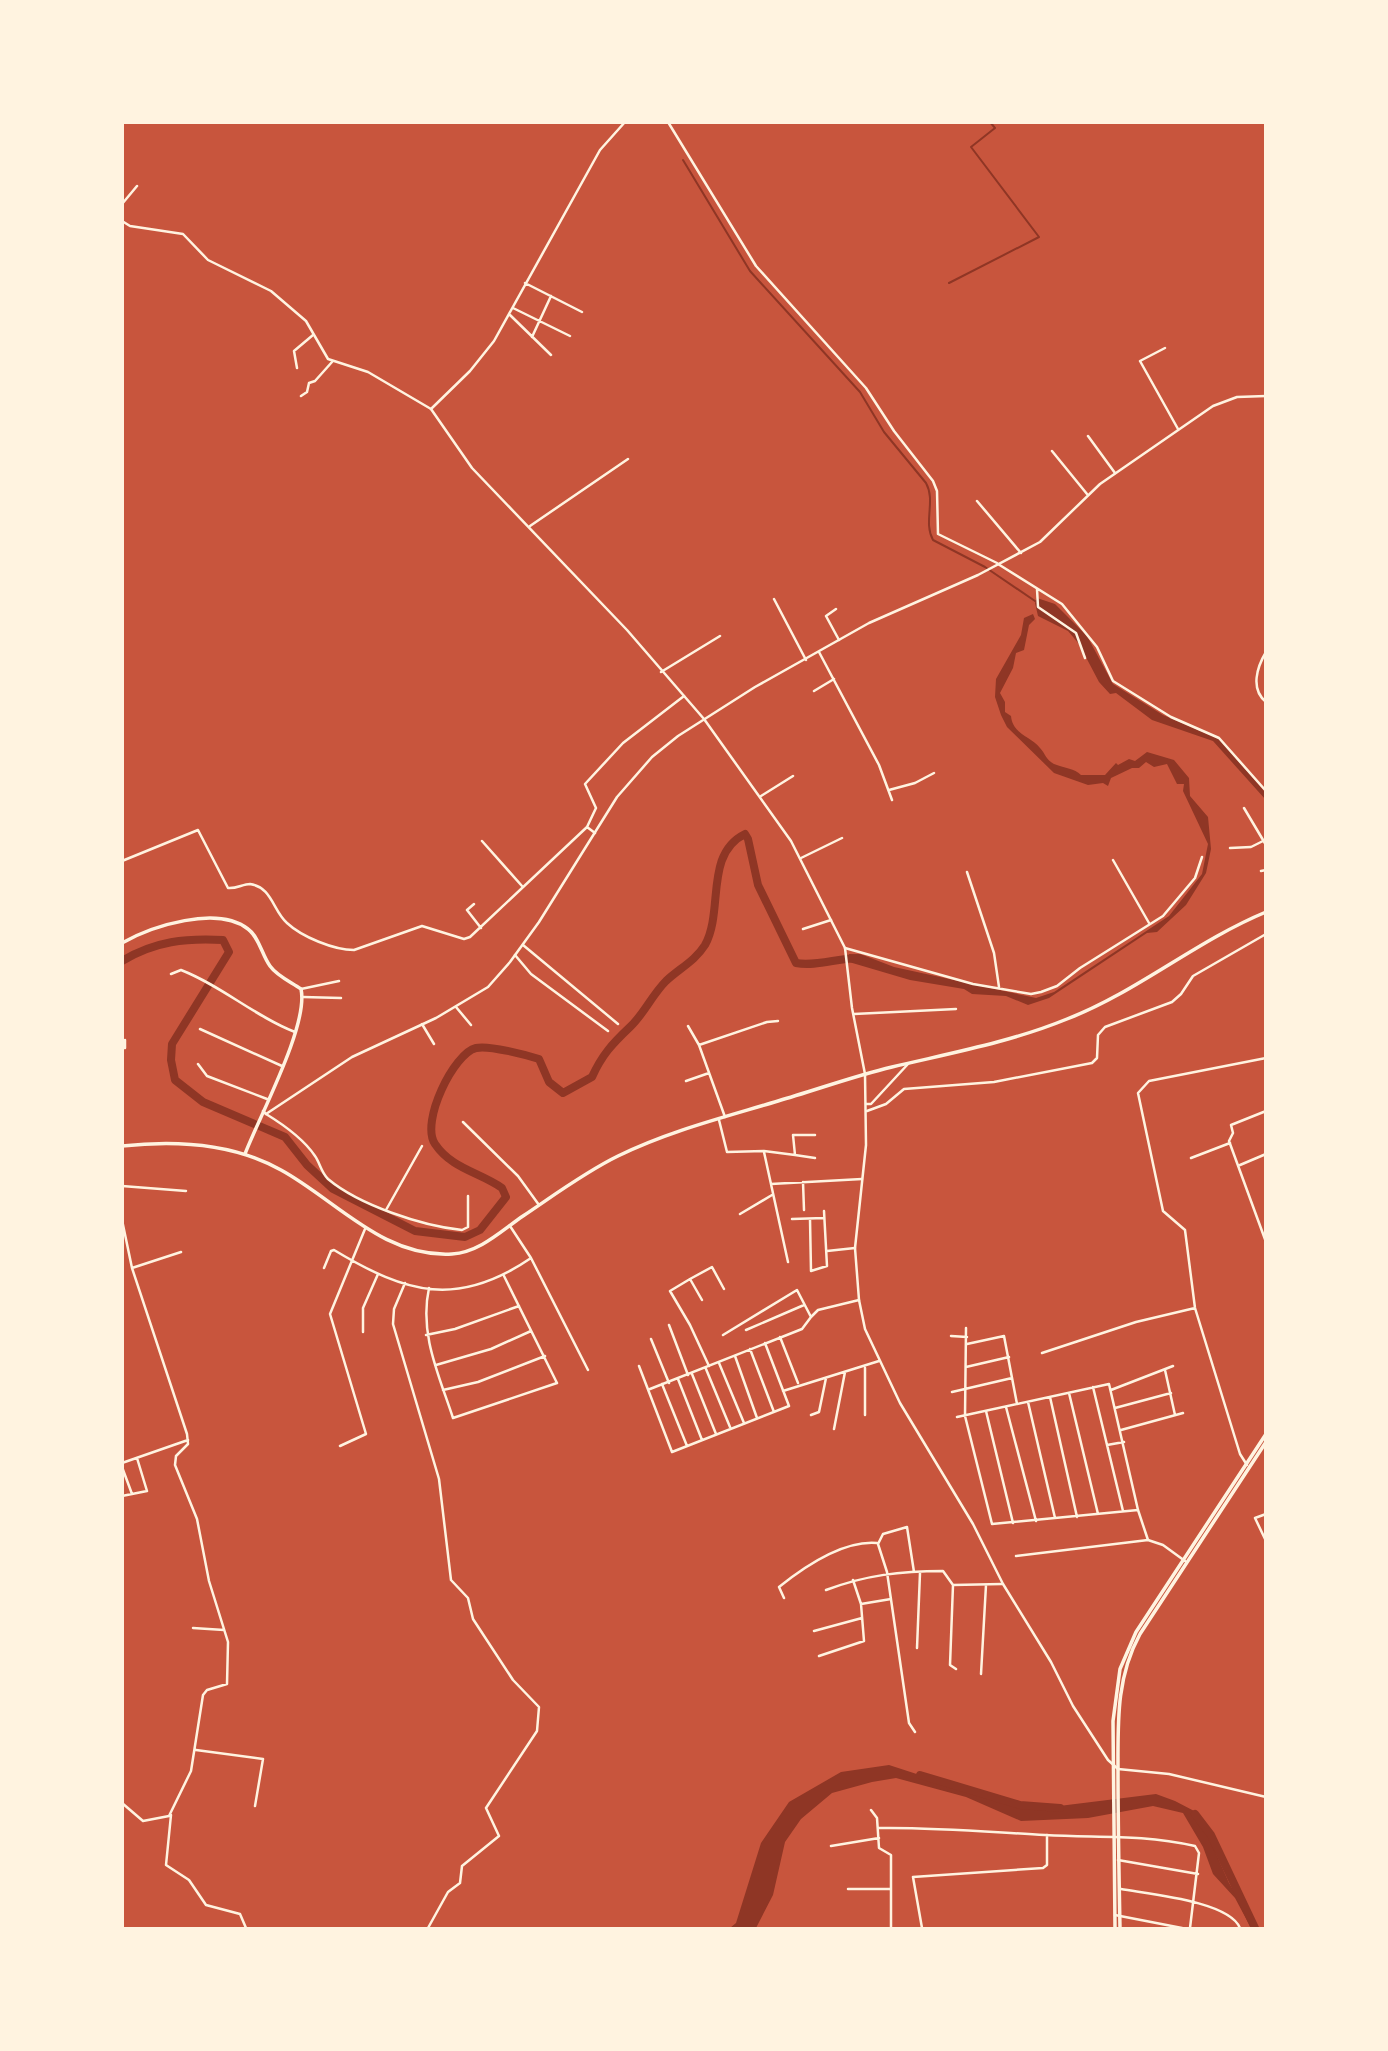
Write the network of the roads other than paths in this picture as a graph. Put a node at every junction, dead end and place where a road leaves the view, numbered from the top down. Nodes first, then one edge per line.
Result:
1 (625, 122) edge
2 (668, 122) edge
3 (137, 186) dead end
4 (122, 204) edge
5 (122, 220) edge
6 (525, 283) junction
7 (551, 296) junction
8 (513, 308) junction
9 (582, 312) dead end
10 (510, 315) junction
11 (540, 321) junction
12 (313, 335) junction
13 (570, 336) dead end
14 (533, 337) junction
15 (1165, 348) dead end
16 (551, 355) dead end
17 (332, 362) junction
18 (297, 368) dead end
19 (301, 396) dead end
20 (1265, 396) edge
21 (431, 409) junction
22 (1179, 429) junction
23 (1088, 436) dead end
24 (1052, 451) dead end
25 (628, 459) dead end
26 (1115, 473) junction
27 (1087, 494) junction
28 (976, 500) dead end
29 (530, 526) junction
30 (1021, 553) junction
31 (996, 564) junction
32 (1037, 590) junction
33 (774, 599) dead end
34 (836, 609) dead end
35 (720, 636) dead end
36 (839, 640) junction
37 (819, 652) junction
38 (1265, 652) edge
39 (1085, 658) dead end
40 (806, 660) junction
41 (661, 671) junction
42 (834, 679) junction
43 (814, 691) dead end
44 (684, 695) junction
45 (1265, 702) edge
46 (704, 719) junction
47 (934, 773) dead end
48 (793, 776) dead end
49 (889, 790) junction
50 (1265, 790) edge
51 (761, 796) junction
52 (892, 800) dead end
53 (1244, 808) dead end
54 (587, 827) junction
55 (595, 833) junction
56 (842, 838) dead end
57 (482, 841) dead end
58 (1264, 843) edge
59 (1230, 848) dead end
60 (1202, 857) dead end
61 (800, 858) junction
62 (1113, 860) dead end
63 (122, 861) edge
64 (967, 872) dead end
65 (522, 886) junction
66 (474, 904) dead end
67 (1265, 912) edge
68 (831, 920) junction
69 (1149, 923) junction
70 (481, 928) junction
71 (803, 929) dead end
72 (1265, 934) edge
73 (122, 943) edge
74 (523, 945) junction
75 (845, 951) junction
76 (515, 955) junction
77 (171, 974) dead end
78 (339, 981) dead end
79 (999, 987) junction
80 (301, 989) junction
81 (303, 997) junction
82 (341, 998) dead end
83 (456, 1007) junction
84 (956, 1009) dead end
85 (853, 1014) junction
86 (779, 1021) dead end
87 (422, 1024) junction
88 (618, 1024) dead end
89 (471, 1025) dead end
90 (688, 1026) dead end
91 (200, 1029) dead end
92 (608, 1031) dead end
93 (295, 1032) junction
94 (125, 1040) dead end
95 (433, 1044) dead end
96 (699, 1045) junction
97 (122, 1048) edge
98 (1265, 1058) edge
99 (908, 1063) junction
100 (198, 1064) dead end
101 (282, 1066) junction
102 (709, 1073) junction
103 (865, 1074) junction
104 (686, 1081) dead end
105 (267, 1099) junction
106 (867, 1104) junction
107 (867, 1111) junction
108 (1265, 1111) edge
109 (264, 1112) junction
110 (725, 1116) junction
111 (719, 1119) junction
112 (463, 1122) dead end
113 (815, 1135) dead end
114 (1230, 1143) junction
115 (122, 1146) edge
116 (422, 1146) dead end
117 (764, 1151) junction
118 (245, 1154) junction
119 (1265, 1154) edge
120 (795, 1156) junction
121 (1191, 1157) dead end
122 (815, 1158) dead end
123 (1239, 1166) junction
124 (862, 1179) junction
125 (803, 1182) junction
126 (769, 1184) junction
127 (122, 1186) edge
128 (186, 1191) dead end
129 (772, 1195) junction
130 (468, 1196) dead end
131 (539, 1205) junction
132 (386, 1210) junction
133 (804, 1210) dead end
134 (824, 1211) dead end
135 (740, 1214) dead end
136 (824, 1218) junction
137 (792, 1219) dead end
138 (810, 1219) junction
139 (122, 1220) edge
140 (510, 1226) junction
141 (1265, 1228) edge
142 (365, 1229) junction
143 (1260, 1230) junction
144 (1265, 1242) edge
145 (855, 1248) junction
146 (826, 1251) junction
147 (181, 1252) dead end
148 (531, 1258) junction
149 (351, 1260) junction
150 (788, 1262) dead end
151 (716, 1264) dead end
152 (712, 1267) junction
153 (132, 1268) junction
154 (324, 1268) dead end
155 (378, 1274) junction
156 (504, 1276) junction
157 (690, 1279) junction
158 (405, 1283) junction
159 (429, 1288) junction
160 (724, 1289) dead end
161 (702, 1300) dead end
162 (859, 1300) junction
163 (804, 1304) junction
164 (519, 1306) junction
165 (1195, 1308) junction
166 (811, 1317) junction
167 (669, 1325) dead end
168 (966, 1328) dead end
169 (746, 1330) dead end
170 (531, 1331) junction
171 (363, 1332) dead end
172 (426, 1335) junction
173 (723, 1335) dead end
174 (951, 1336) dead end
175 (967, 1337) junction
176 (780, 1338) junction
177 (651, 1339) dead end
178 (765, 1343) junction
179 (967, 1344) junction
180 (750, 1349) junction
181 (1042, 1353) dead end
182 (545, 1356) junction
183 (735, 1356) junction
184 (1009, 1357) junction
185 (879, 1362) junction
186 (719, 1363) junction
187 (435, 1365) junction
188 (639, 1366) dead end
189 (1173, 1366) dead end
190 (865, 1367) junction
191 (966, 1367) junction
192 (708, 1368) junction
193 (589, 1370) dead end
194 (1165, 1370) junction
195 (845, 1372) junction
196 (690, 1375) junction
197 (826, 1378) junction
198 (1012, 1378) junction
199 (678, 1379) junction
200 (669, 1382) junction
201 (662, 1384) junction
202 (799, 1384) junction
203 (1093, 1387) junction
204 (649, 1389) junction
205 (965, 1389) junction
206 (443, 1390) junction
207 (1111, 1390) junction
208 (783, 1391) junction
209 (952, 1392) dead end
210 (1069, 1393) junction
211 (1171, 1393) junction
212 (1049, 1397) junction
213 (1028, 1402) junction
214 (1017, 1404) junction
215 (1006, 1407) junction
216 (1115, 1408) junction
217 (986, 1411) junction
218 (774, 1412) junction
219 (1183, 1413) dead end
220 (811, 1415) dead end
221 (865, 1415) dead end
222 (965, 1416) junction
223 (1175, 1416) junction
224 (957, 1417) dead end
225 (757, 1418) junction
226 (744, 1423) junction
227 (731, 1428) junction
228 (834, 1429) dead end
229 (1121, 1430) junction
230 (716, 1434) junction
231 (1265, 1434) edge
232 (188, 1440) junction
233 (702, 1440) junction
234 (1124, 1442) junction
235 (1265, 1442) edge
236 (1107, 1445) junction
237 (340, 1446) dead end
238 (687, 1446) junction
239 (137, 1458) junction
240 (122, 1465) edge
241 (1248, 1465) junction
242 (132, 1494) junction
243 (122, 1496) edge
244 (1138, 1510) junction
245 (1123, 1511) junction
246 (1098, 1514) junction
247 (1265, 1514) edge
248 (1077, 1517) junction
249 (1055, 1519) junction
250 (1036, 1521) junction
251 (1013, 1523) junction
252 (1148, 1540) junction
253 (1265, 1540) edge
254 (878, 1544) junction
255 (1016, 1556) dead end
256 (1185, 1561) junction
257 (887, 1572) junction
258 (915, 1572) junction
259 (920, 1573) junction
260 (853, 1580) junction
261 (1003, 1584) junction
262 (953, 1585) junction
263 (986, 1585) junction
264 (826, 1590) dead end
265 (784, 1598) dead end
266 (891, 1599) junction
267 (861, 1604) junction
268 (862, 1618) junction
269 (193, 1628) dead end
270 (224, 1630) junction
271 (814, 1631) dead end
272 (917, 1648) dead end
273 (819, 1656) dead end
274 (956, 1669) dead end
275 (981, 1674) dead end
276 (915, 1732) dead end
277 (196, 1750) junction
278 (1116, 1768) junction
279 (1265, 1797) edge
280 (122, 1803) edge
281 (255, 1806) dead end
282 (871, 1810) dead end
283 (171, 1813) junction
284 (878, 1828) junction
285 (1116, 1832) junction
286 (1047, 1835) junction
287 (879, 1838) junction
288 (831, 1846) dead end
289 (1116, 1860) junction
290 (1198, 1874) junction
291 (848, 1889) dead end
292 (891, 1889) junction
293 (1119, 1889) junction
294 (1194, 1903) junction
295 (1117, 1915) junction
296 (246, 1928) edge
297 (428, 1928) edge
298 (891, 1928) edge
299 (922, 1928) edge
300 (1117, 1928) edge
301 (1182, 1928) edge
302 (1190, 1928) edge
303 (1240, 1928) edge

1 - 6 street
2 - 31 street
3 - 4 street
5 - 12 street
6 - 7 street
6 - 8 street
7 - 9 street
7 - 11 street
8 - 10 street
8 - 11 street
10 - 14 street
10 - 21 street
11 - 13 street
11 - 14 street
12 - 17 street
12 - 18 street
14 - 16 street
15 - 22 street
17 - 19 street
17 - 21 street
20 - 22 street
21 - 29 street
22 - 26 street
23 - 26 street
24 - 27 street
25 - 29 street
26 - 27 street
27 - 30 street
28 - 30 street
29 - 41 street
30 - 31 street
31 - 32 street
31 - 36 street
32 - 39 street
32 - 50 street
33 - 40 street
34 - 36 street
35 - 41 street
36 - 37 street
37 - 40 street
37 - 42 street
38 - 45 street
40 - 46 street
41 - 44 street
42 - 43 street
42 - 49 street
44 - 46 street
44 - 54 street
46 - 51 street
46 - 55 street
47 - 49 street
48 - 51 street
49 - 52 street
51 - 61 street
53 - 58 street
54 - 55 street
54 - 65 street
55 - 74 street
56 - 61 street
57 - 65 street
58 - 59 street
60 - 69 street
61 - 68 street
62 - 69 street
63 - 70 street
64 - 79 street
65 - 70 street
66 - 70 street
67 - 99 main road
68 - 71 street
68 - 75 street
69 - 79 street
72 - 107 street
73 - 80 main road
74 - 76 street
74 - 88 street
75 - 79 street
75 - 85 street
76 - 83 street
76 - 92 street
77 - 93 street
78 - 80 street
80 - 81 main road
81 - 82 street
81 - 93 main road
83 - 87 street
83 - 89 street
84 - 85 street
85 - 103 street
86 - 96 street
87 - 95 street
87 - 109 street
90 - 96 street
91 - 101 street
93 - 101 main road
94 - 97 street
96 - 102 street
98 - 165 street
99 - 103 main road
99 - 106 street
100 - 105 street
101 - 105 main road
102 - 104 street
102 - 110 street
103 - 106 street
103 - 110 main road
105 - 109 main road
106 - 107 street
107 - 124 street
108 - 114 street
109 - 118 main road
109 - 132 street
110 - 111 main road
111 - 117 street
111 - 131 main road
112 - 131 street
113 - 120 street
114 - 121 street
114 - 123 street
115 - 118 main road
116 - 132 street
117 - 120 street
117 - 126 street
118 - 142 main road
119 - 123 street
120 - 122 street
123 - 143 street
124 - 125 street
124 - 145 street
125 - 126 street
125 - 133 street
126 - 129 street
127 - 128 street
129 - 135 street
129 - 150 street
130 - 132 street
131 - 140 main road
134 - 136 street
136 - 138 street
136 - 146 street
137 - 138 street
138 - 146 street
139 - 153 street
140 - 142 main road
140 - 148 street
141 - 143 street
142 - 149 street
143 - 144 street
145 - 146 street
145 - 162 street
147 - 153 street
148 - 156 street
148 - 193 street
149 - 154 street
149 - 155 street
149 - 237 street
151 - 152 street
152 - 157 street
152 - 160 street
153 - 232 street
155 - 158 street
155 - 171 street
156 - 159 street
156 - 164 street
157 - 161 street
157 - 192 street
158 - 159 street
158 - 297 street
159 - 172 street
162 - 166 street
162 - 185 street
163 - 166 street
163 - 169 street
163 - 173 street
164 - 170 street
164 - 172 street
165 - 181 street
165 - 241 street
166 - 176 street
167 - 196 street
168 - 175 street
170 - 182 street
170 - 187 street
172 - 187 street
174 - 175 street
175 - 179 street
176 - 178 street
176 - 202 street
177 - 200 street
178 - 180 street
178 - 208 street
179 - 184 street
179 - 191 street
180 - 183 street
180 - 218 street
182 - 206 street
182 - 206 street
183 - 186 street
183 - 225 street
184 - 191 street
184 - 198 street
185 - 190 street
185 - 261 street
186 - 192 street
186 - 226 street
187 - 206 street
188 - 204 street
189 - 194 street
190 - 195 street
190 - 221 street
191 - 205 street
192 - 196 street
192 - 227 street
194 - 207 street
194 - 211 street
195 - 197 street
195 - 228 street
196 - 199 street
196 - 230 street
197 - 202 street
197 - 220 street
198 - 205 street
198 - 214 street
199 - 200 street
199 - 233 street
200 - 201 street
201 - 204 street
201 - 238 street
202 - 208 street
203 - 207 street
203 - 210 street
203 - 236 street
204 - 238 street
205 - 209 street
205 - 222 street
207 - 216 street
208 - 218 street
210 - 212 street
210 - 246 street
211 - 216 street
211 - 223 street
212 - 213 street
212 - 248 street
213 - 214 street
213 - 249 street
214 - 215 street
215 - 217 street
215 - 250 street
216 - 229 street
217 - 222 street
217 - 251 street
218 - 225 street
219 - 223 street
222 - 224 street
222 - 251 street
223 - 229 street
225 - 226 street
226 - 227 street
227 - 230 street
229 - 234 street
230 - 233 street
231 - 241 main road
232 - 239 street
232 - 270 street
233 - 238 street
234 - 236 street
234 - 244 street
235 - 241 main road
236 - 245 street
239 - 240 street
239 - 242 street
240 - 242 street
241 - 256 main road
242 - 243 street
244 - 245 street
244 - 252 street
245 - 246 street
246 - 248 street
247 - 253 street
248 - 249 street
249 - 250 street
250 - 251 street
252 - 255 street
252 - 256 street
254 - 257 street
254 - 258 street
254 - 265 street
256 - 278 main road
257 - 258 street
257 - 260 street
257 - 266 street
258 - 259 street
259 - 262 street
259 - 272 street
260 - 264 street
260 - 267 street
261 - 263 street
261 - 278 street
262 - 263 street
262 - 274 street
263 - 275 street
266 - 267 street
266 - 276 street
267 - 268 street
268 - 271 street
268 - 273 street
269 - 270 street
270 - 277 street
277 - 281 street
277 - 283 street
278 - 279 street
278 - 285 main road
280 - 283 street
282 - 284 street
283 - 296 street
284 - 286 street
284 - 287 street
285 - 286 street
285 - 289 main road
285 - 290 street
286 - 299 street
287 - 288 street
287 - 292 street
289 - 290 street
289 - 293 main road
289 - 295 main road
290 - 294 street
291 - 292 street
292 - 298 street
293 - 294 street
293 - 295 main road
294 - 302 street
294 - 303 street
295 - 300 main road
295 - 301 street

